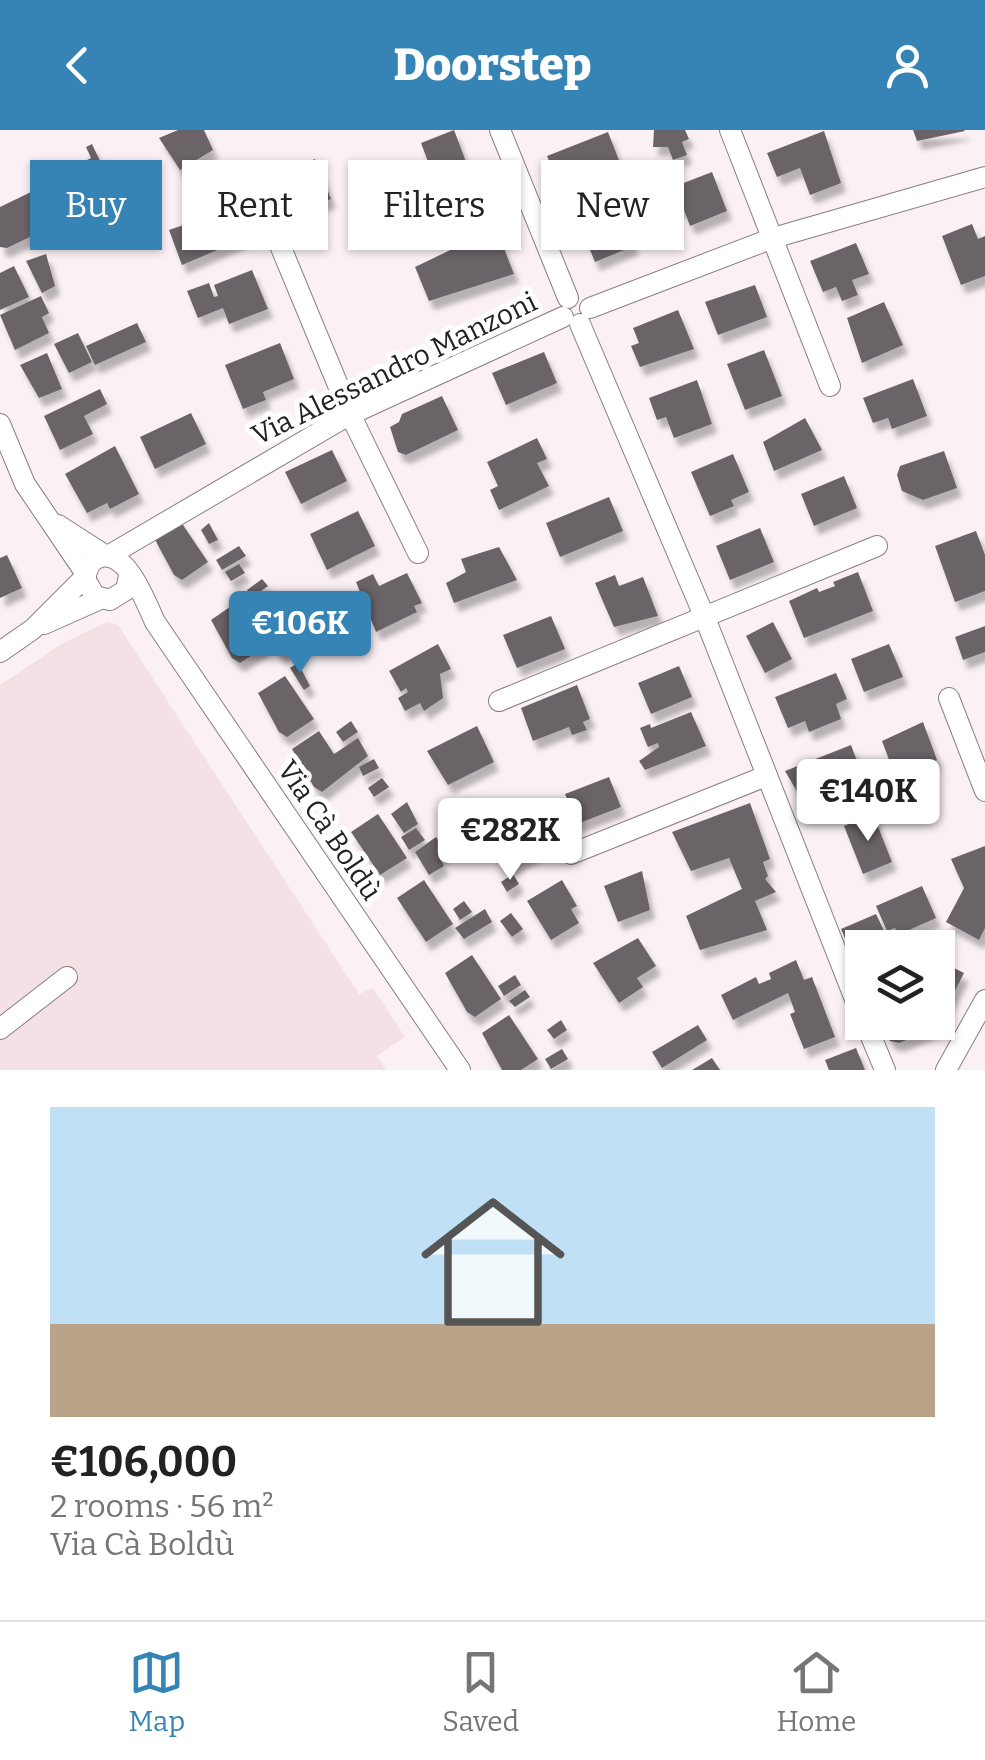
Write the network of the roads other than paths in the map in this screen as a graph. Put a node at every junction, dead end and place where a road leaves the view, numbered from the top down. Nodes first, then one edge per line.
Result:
1 (500, 130) edge
2 (730, 130) edge
3 (985, 177) edge
4 (773, 238) junction
5 (282, 250) edge
6 (575, 312) junction
7 (830, 386) dead end
8 (350, 414) junction
9 (0, 424) edge
10 (52, 521) junction
11 (146, 531) junction
12 (877, 546) dead end
13 (418, 553) dead end
14 (107, 556) junction
15 (129, 574) junction
16 (86, 575) junction
17 (106, 599) junction
18 (706, 618) junction
19 (155, 622) junction
20 (33, 629) junction
21 (0, 652) edge
22 (950, 698) dead end
23 (499, 701) dead end
24 (766, 776) junction
25 (985, 791) edge
26 (571, 854) dead end
27 (845, 973) edge
28 (67, 977) dead end
29 (985, 1000) edge
30 (0, 1029) edge
31 (872, 1040) edge
32 (460, 1070) edge
33 (885, 1070) edge
34 (946, 1070) edge

1 - 6 street
2 - 4 street
3 - 4 street, Via Alessandro Manzoni
4 - 6 street, Via Alessandro Manzoni
4 - 7 street
5 - 8 street
6 - 8 street, Via Alessandro Manzoni
6 - 18 street
8 - 11 street, Via Alessandro Manzoni
8 - 13 street
9 - 10 street
10 - 14 street
10 - 16 street
11 - 14 street, Via Alessandro Manzoni
11 - 15 street
12 - 18 street
14 - 15 street
14 - 16 street
15 - 17 street
15 - 19 street, Via Cà Boldù
16 - 17 street
16 - 20 street
17 - 19 street, Via Cà Boldù
17 - 20 street
18 - 23 street
18 - 24 street
19 - 32 street, Via Cà Boldù
20 - 21 street
22 - 25 street
24 - 26 street
24 - 27 street
28 - 30 street
29 - 34 street
31 - 33 street

